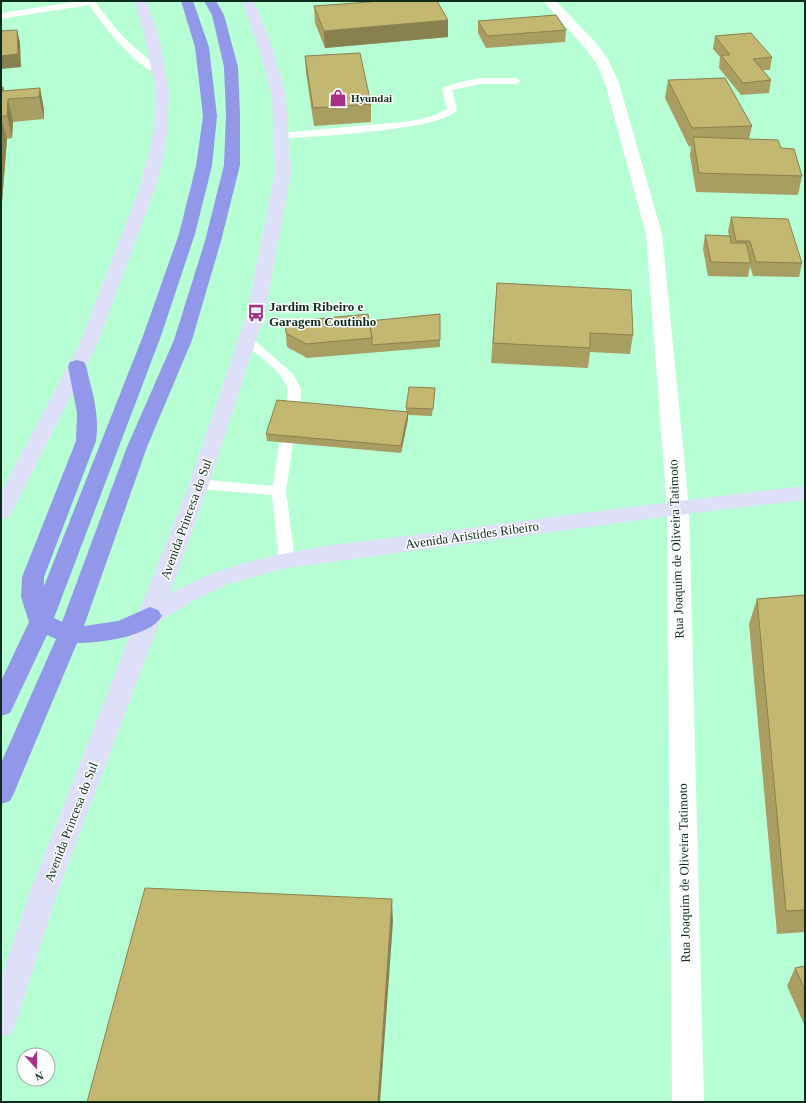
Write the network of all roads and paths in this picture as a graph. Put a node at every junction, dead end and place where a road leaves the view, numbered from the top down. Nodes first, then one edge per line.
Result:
1 (91, 1) edge
2 (140, 1) edge
3 (188, 1) edge
4 (210, 1) edge
5 (248, 1) edge
6 (549, 1) edge
7 (1, 16) edge
8 (158, 70) junction
9 (516, 81) dead end
10 (281, 136) junction
11 (247, 340) junction
12 (77, 366) junction
13 (293, 409) edge
14 (286, 443) edge
15 (199, 484) junction
16 (279, 491) junction
17 (805, 493) edge
18 (678, 508) junction
19 (1, 512) edge
20 (288, 560) junction
21 (150, 616) junction
22 (41, 622) junction
23 (69, 635) junction
24 (1, 706) edge
25 (1, 793) edge
26 (1, 1023) edge
27 (688, 1102) edge

1 - 7 lane
1 - 8 lane
2 - 8 main road
3 - 22 highway
4 - 23 highway
5 - 10 main road, Avenida Princesa do Sul
6 - 18 street, Rua Joaquim de Oliveira Tatimoto
8 - 12 main road
9 - 10 lane
10 - 11 main road, Avenida Princesa do Sul
11 - 13 lane
11 - 15 main road, Avenida Princesa do Sul
12 - 19 main road
12 - 22 highway
14 - 16 lane
15 - 16 lane
15 - 21 main road, Avenida Princesa do Sul
16 - 20 lane
17 - 18 main road, Avenida Aristides Ribeiro
18 - 20 main road, Avenida Aristides Ribeiro
18 - 27 street, Rua Joaquim de Oliveira Tatimoto
20 - 21 main road, Avenida Aristides Ribeiro
21 - 23 highway
21 - 26 main road, Avenida Princesa do Sul
22 - 23 highway
22 - 24 highway
23 - 25 highway

